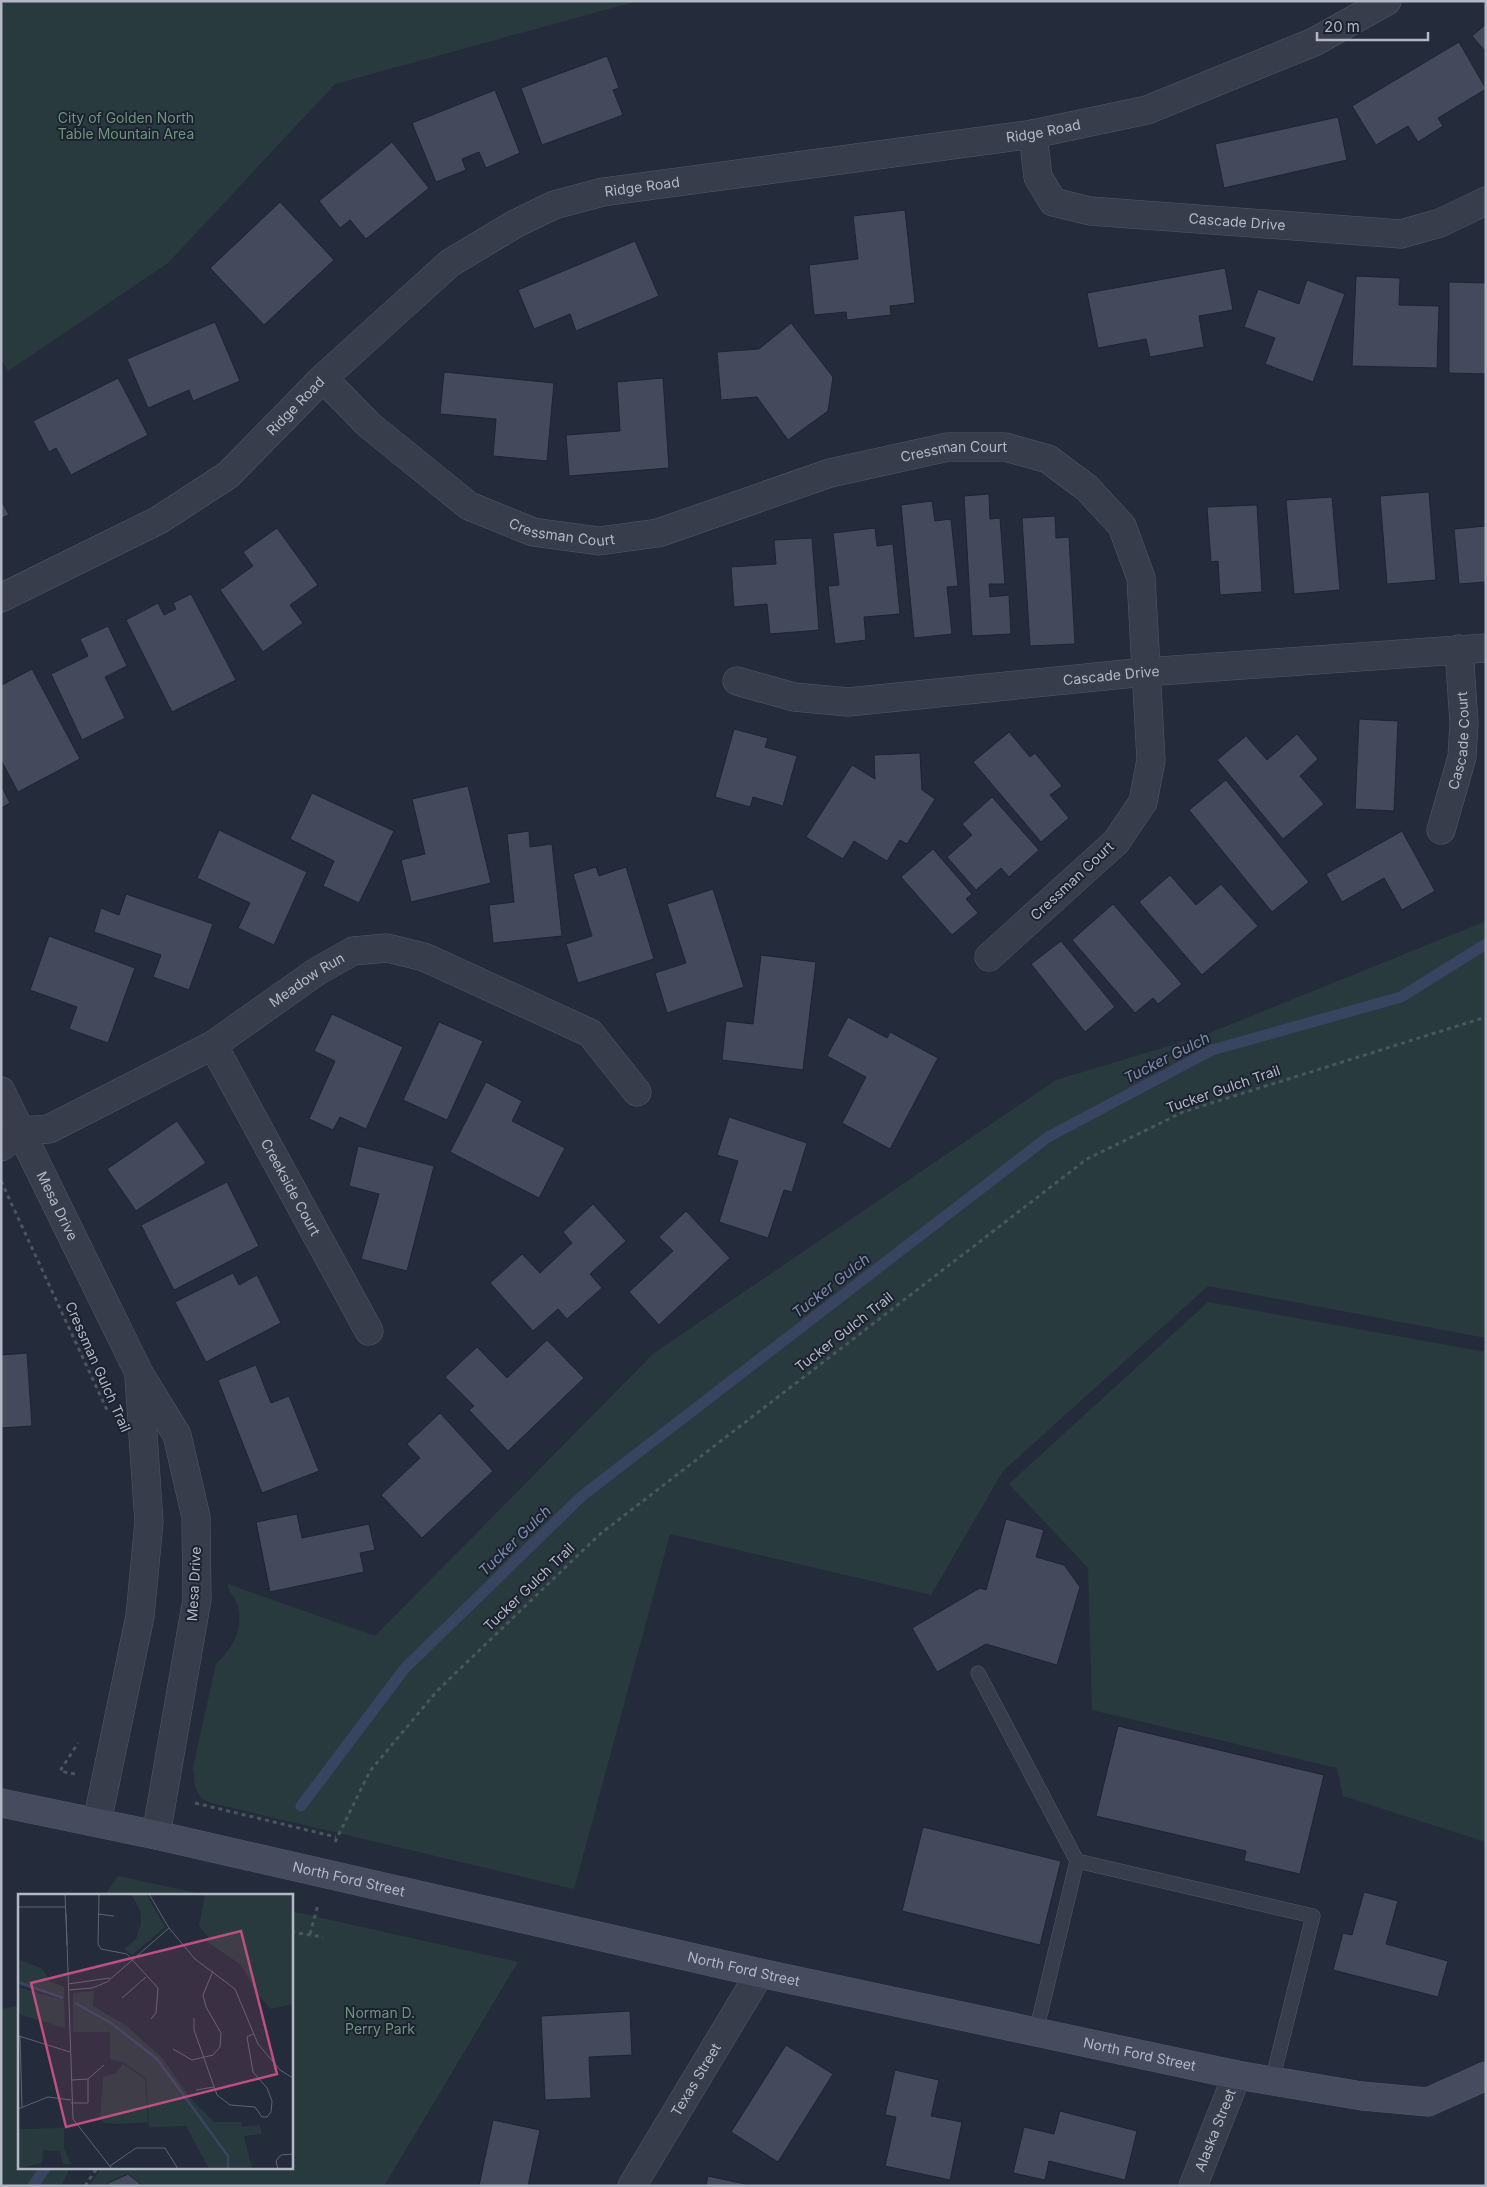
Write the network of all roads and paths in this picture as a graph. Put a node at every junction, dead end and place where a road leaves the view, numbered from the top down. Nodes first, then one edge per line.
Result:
1 (1387, 1) edge
2 (1033, 134) junction
3 (1486, 201) edge
4 (323, 378) junction
5 (1, 598) edge
6 (1486, 648) edge
7 (1458, 649) junction
8 (1145, 672) junction
9 (738, 681) dead end
10 (1441, 830) dead end
11 (989, 957) dead end
12 (1486, 1017) edge
13 (213, 1045) junction
14 (1, 1091) edge
15 (637, 1092) dead end
16 (12, 1139) edge
17 (1, 1181) edge
18 (369, 1331) dead end
19 (139, 1373) junction
20 (110, 1418) dead end
21 (978, 1673) dead end
22 (81, 1738) dead end
23 (106, 1781) junction
24 (164, 1794) junction
25 (1, 1803) edge
26 (96, 1822) junction
27 (156, 1835) junction
28 (1077, 1861) junction
29 (292, 1932) edge
30 (323, 1937) dead end
31 (760, 1973) junction
32 (1036, 2032) junction
33 (1238, 2075) junction
34 (1486, 2076) edge
35 (1272, 2081) junction
36 (96, 2170) edge
37 (85, 2186) edge
38 (632, 2186) edge
39 (1192, 2186) edge

1 - 2 street, Ridge Road
2 - 3 street, Cascade Drive
2 - 4 street, Ridge Road
4 - 5 street, Ridge Road
4 - 8 street, Cressman Court
6 - 7 street, Cascade Drive
7 - 8 street, Cascade Drive
7 - 10 street, Cascade Court
8 - 9 street, Cascade Drive
8 - 11 street, Cressman Court
12 - 24 path, Tucker Gulch Trail
13 - 15 street, Meadow Run
13 - 16 street, Meadow Run
13 - 18 street, Creekside Court
14 - 16 street, Mesa Drive
16 - 19 street, Mesa Drive
17 - 20 path, Cressman Gulch Trail
19 - 23 street, Mesa Drive
19 - 24 street, Mesa Drive
21 - 28 lane
22 - 23 path
23 - 26 street, Mesa Drive
24 - 27 street, Mesa Drive
25 - 26 street, North Ford Street
26 - 27 street, North Ford Street
27 - 31 street, North Ford Street
28 - 32 lane
28 - 35 lane
29 - 30 path
31 - 32 street, North Ford Street
31 - 38 street, Texas Street
32 - 33 street, North Ford Street
33 - 35 street, North Ford Street
33 - 39 street, Alaska Street
34 - 35 street, North Ford Street
36 - 37 path

